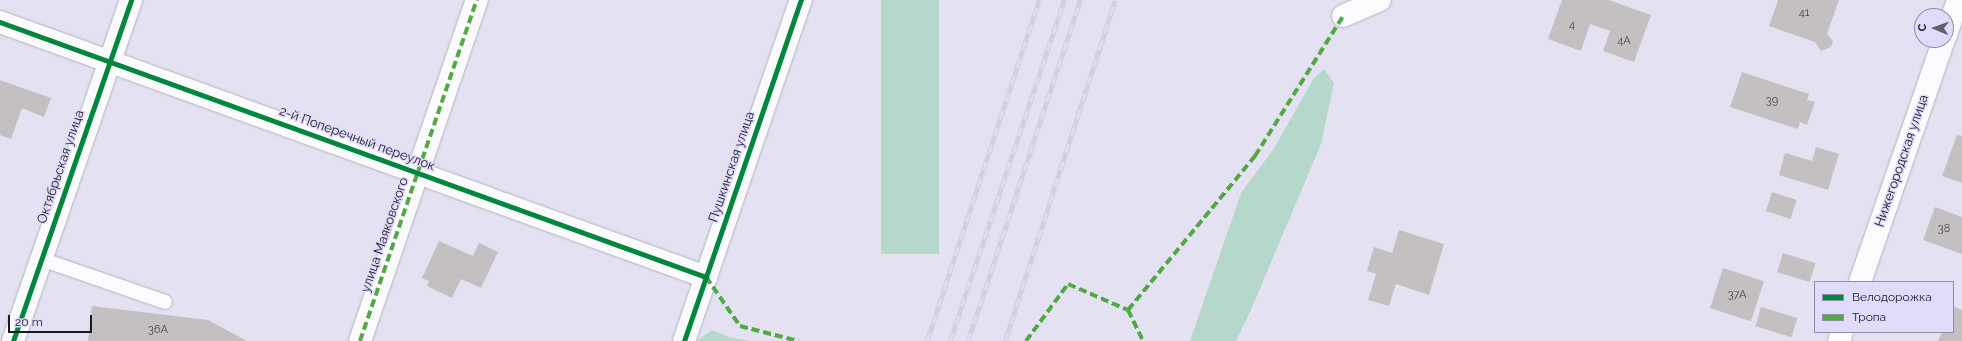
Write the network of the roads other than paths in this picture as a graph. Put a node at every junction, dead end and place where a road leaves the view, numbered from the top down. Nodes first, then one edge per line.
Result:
1 (131, 0) edge
2 (477, 0) edge
3 (801, 0) edge
4 (1380, 0) edge
5 (1958, 0) edge
6 (1954, 12) edge
7 (1344, 16) dead end
8 (0, 22) edge
9 (1941, 48) edge
10 (110, 61) junction
11 (418, 173) junction
12 (41, 259) junction
13 (706, 277) junction
14 (1860, 281) edge
15 (165, 302) dead end
16 (13, 341) edge
17 (360, 341) edge
18 (684, 341) edge

1 - 10 street, Октябрьская улица
2 - 11 street, улица Маяковского
3 - 13 street, Пушкинская улица
4 - 7 street
5 - 6 street
8 - 10 street, 2-й Поперечный переулок
9 - 14 street, Нижегородская улица
10 - 11 street, 2-й Поперечный переулок
10 - 12 street, Октябрьская улица
11 - 13 street, 2-й Поперечный переулок
11 - 17 street, улица Маяковского
12 - 15 lane
12 - 16 street, Октябрьская улица
13 - 18 street, Пушкинская улица

